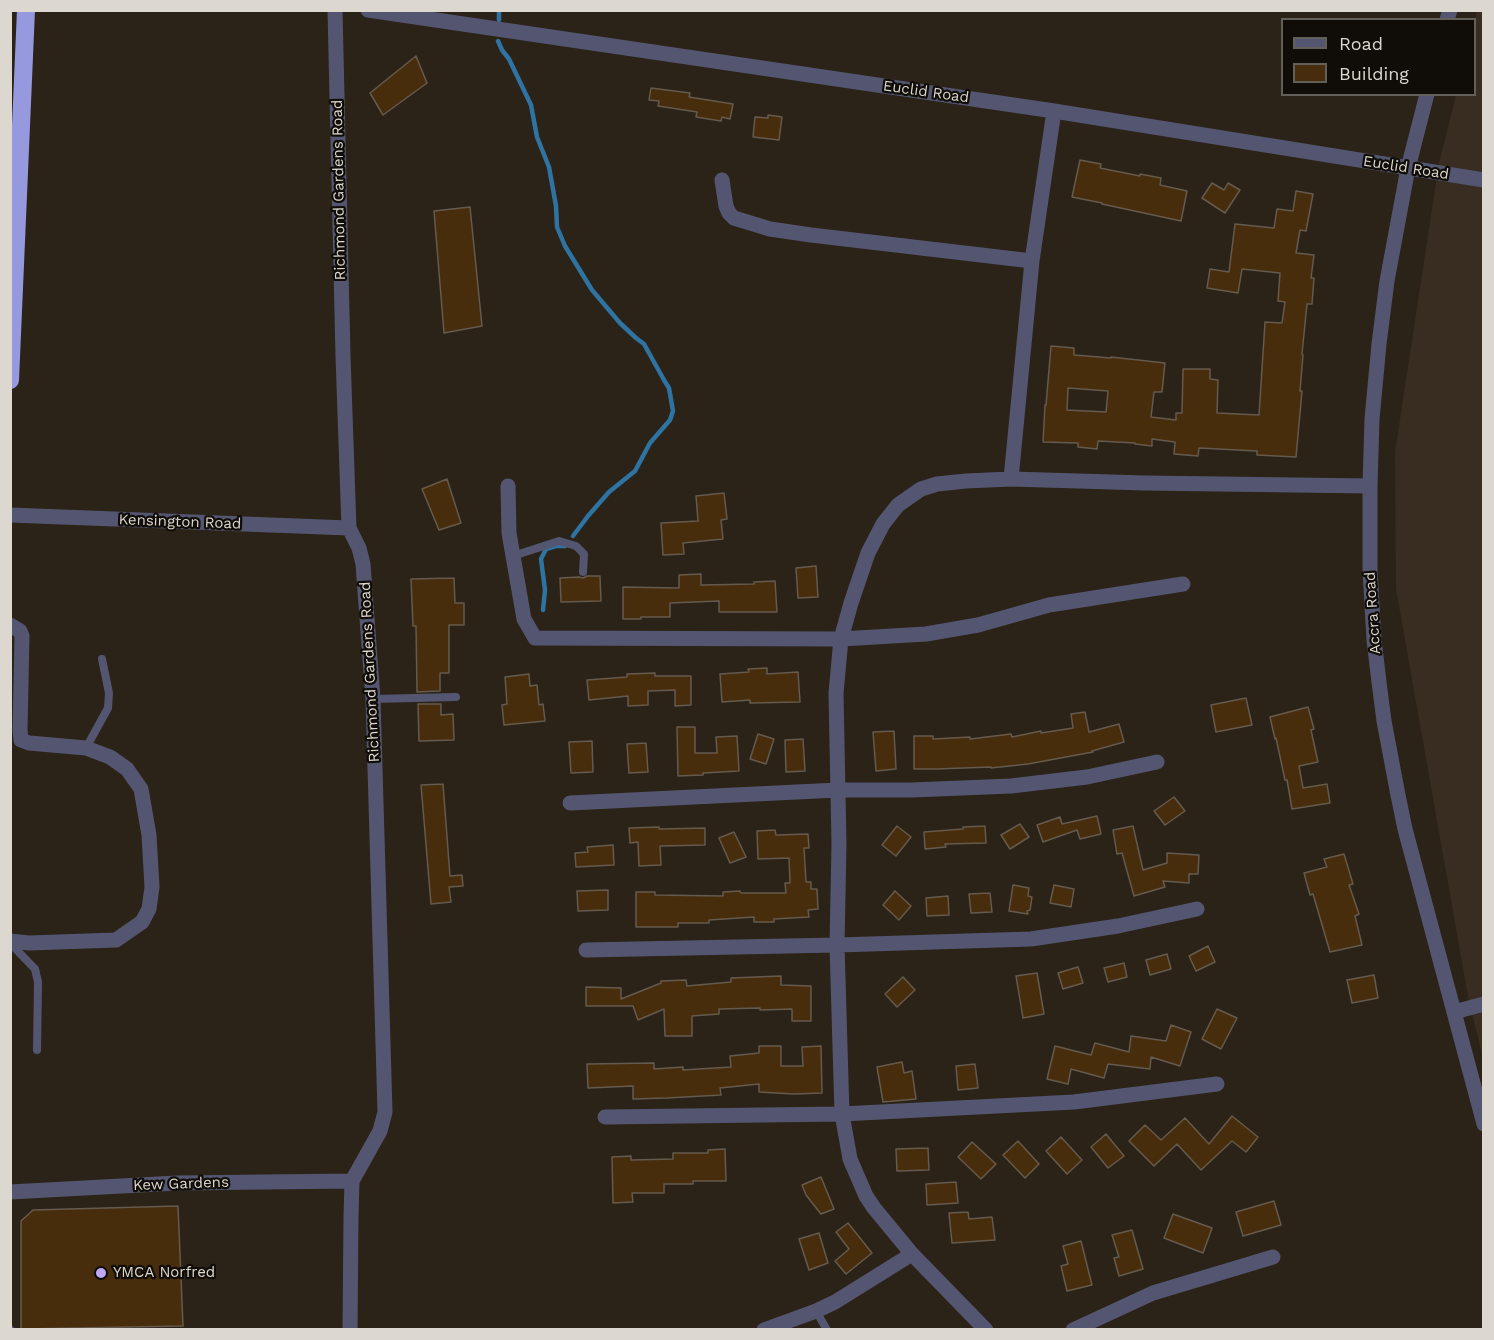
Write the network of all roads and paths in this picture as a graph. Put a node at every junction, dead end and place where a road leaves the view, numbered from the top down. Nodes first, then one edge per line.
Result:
1 (26, 10) edge
2 (335, 10) edge
3 (368, 10) edge
4 (17, 82) edge
5 (1426, 96) edge
6 (1054, 111) junction
7 (1408, 168) junction
8 (722, 180) dead end
9 (1484, 180) edge
10 (1032, 261) junction
11 (10, 380) edge
12 (1011, 479) junction
13 (508, 486) dead end
14 (1370, 486) junction
15 (10, 515) edge
16 (348, 528) junction
17 (513, 556) junction
18 (582, 572) dead end
19 (1183, 584) dead end
20 (10, 625) edge
21 (841, 639) junction
22 (102, 659) dead end
23 (456, 697) dead end
24 (374, 699) junction
25 (86, 748) junction
26 (1157, 762) dead end
27 (838, 790) junction
28 (570, 803) dead end
29 (1197, 909) dead end
30 (10, 942) edge
31 (837, 945) junction
32 (586, 950) dead end
33 (1484, 1004) edge
34 (1454, 1012) junction
35 (38, 1050) dead end
36 (1217, 1084) dead end
37 (842, 1114) junction
38 (605, 1117) dead end
39 (1484, 1124) edge
40 (352, 1181) junction
41 (10, 1192) edge
42 (912, 1254) junction
43 (1273, 1257) dead end
44 (816, 1311) junction
45 (350, 1329) edge
46 (764, 1329) edge
47 (826, 1329) edge
48 (986, 1329) edge
49 (1073, 1329) edge

1 - 4 highway
2 - 16 street, Richmond Gardens Road
3 - 6 street, Euclid Road
4 - 11 highway
5 - 7 street, Accra Road
6 - 7 street, Euclid Road
6 - 10 street
7 - 9 street, Euclid Road
7 - 14 street, Accra Road
8 - 10 street
10 - 12 street
12 - 14 street
12 - 21 street
13 - 17 street
14 - 34 street, Accra Road
15 - 16 street, Kensington Road
16 - 24 street, Richmond Gardens Road
17 - 18 lane
17 - 21 street
19 - 21 street
20 - 25 street
21 - 27 street
22 - 25 lane
23 - 24 lane
24 - 40 street, Richmond Gardens Road
25 - 30 street
26 - 27 street
27 - 28 street
27 - 31 street
29 - 31 street
30 - 35 lane
31 - 32 street
31 - 37 street
33 - 34 street
34 - 39 street, Accra Road
36 - 37 street
37 - 38 street
37 - 42 street
40 - 41 street, Kew Gardens
40 - 45 street, Richmond Gardens Road
42 - 44 street
42 - 48 street
43 - 49 street
44 - 46 street
44 - 47 lane

